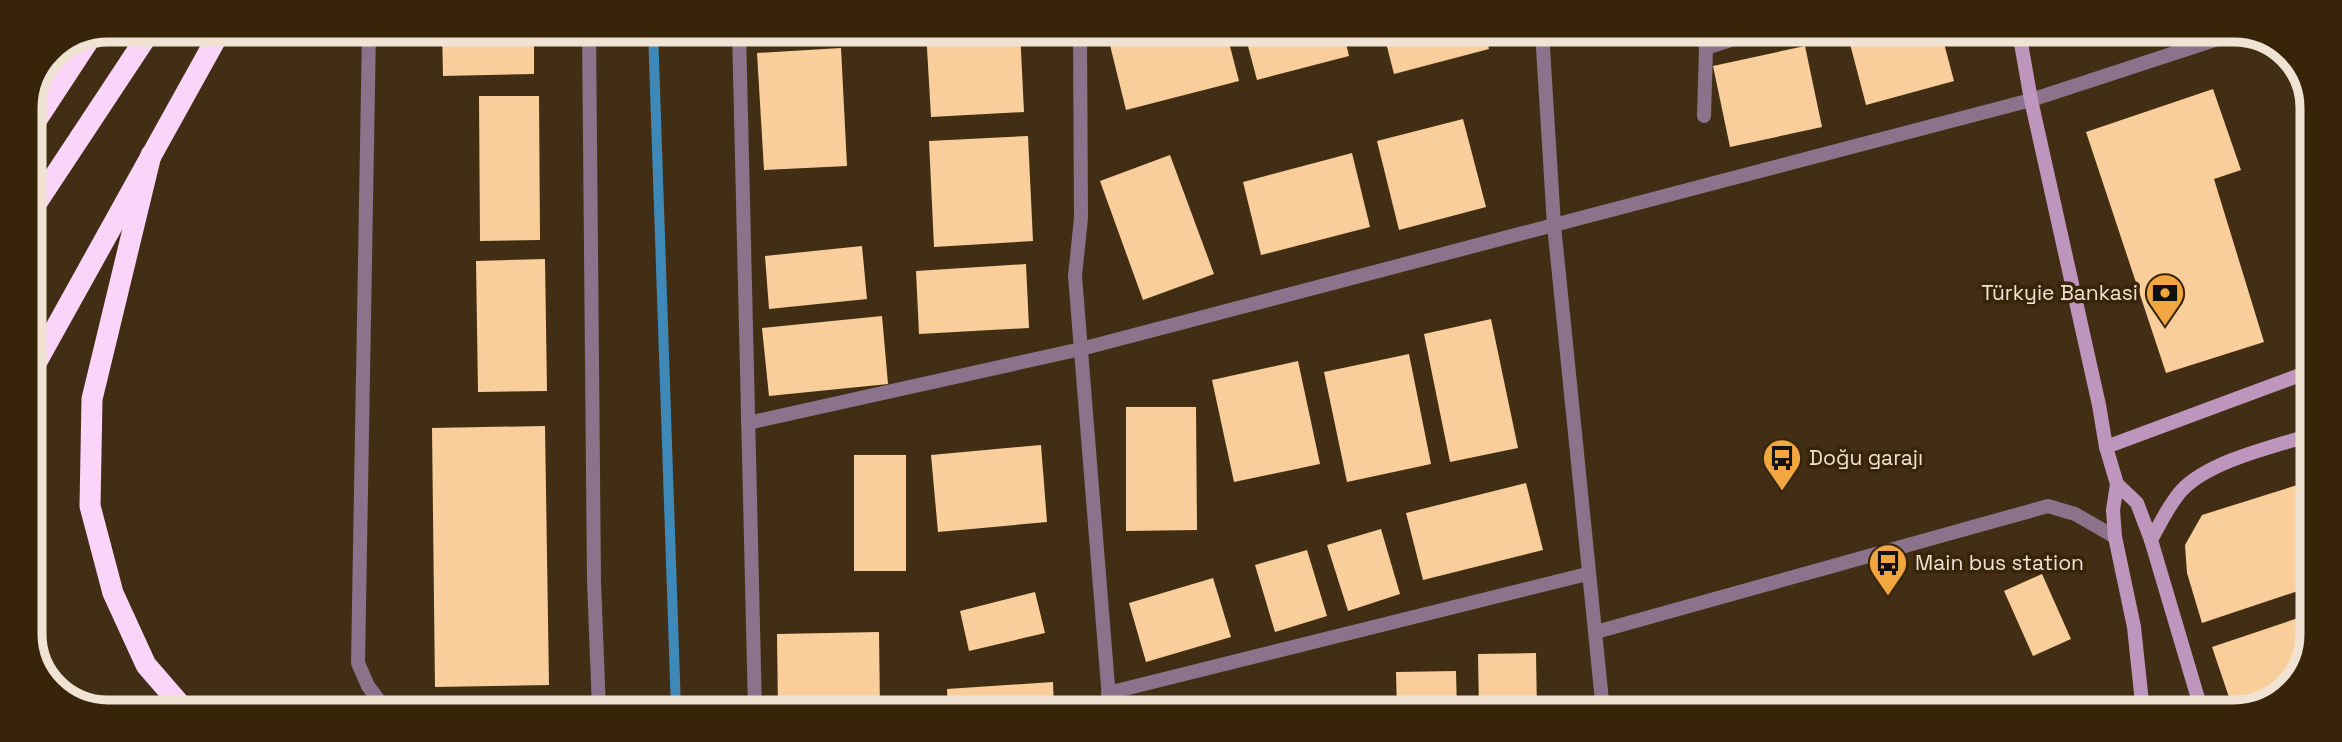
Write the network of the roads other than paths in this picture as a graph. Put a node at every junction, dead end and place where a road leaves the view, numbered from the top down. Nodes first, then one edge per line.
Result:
1 (143, 42) edge
2 (214, 42) edge
3 (369, 42) edge
4 (589, 42) edge
5 (739, 42) edge
6 (1080, 42) edge
7 (1543, 42) edge
8 (1705, 42) edge
9 (1724, 42) edge
10 (2021, 42) edge
11 (2211, 42) edge
12 (84, 47) edge
13 (1706, 48) junction
14 (2031, 100) junction
15 (42, 111) edge
16 (1704, 116) dead end
17 (151, 155) junction
18 (42, 195) edge
19 (1554, 225) junction
20 (65, 310) junction
21 (42, 330) edge
22 (1081, 349) junction
23 (42, 352) edge
24 (2300, 375) edge
25 (748, 424) junction
26 (2300, 438) edge
27 (2106, 447) junction
28 (2117, 484) junction
29 (2115, 537) junction
30 (2151, 540) junction
31 (1587, 573) junction
32 (1596, 632) junction
33 (1108, 693) junction
34 (177, 700) edge
35 (379, 700) edge
36 (599, 700) edge
37 (755, 700) edge
38 (1109, 700) edge
39 (1602, 700) edge
40 (2142, 700) edge
41 (2198, 700) edge

1 - 18 highway
2 - 17 highway
3 - 35 street
4 - 36 street
5 - 25 street
6 - 22 street
7 - 19 street
8 - 13 street
9 - 13 street
10 - 14 street
11 - 14 street
12 - 15 highway
13 - 16 street
14 - 19 street
14 - 27 street
17 - 20 highway
17 - 34 highway
19 - 22 street
19 - 31 street
20 - 21 highway
20 - 23 highway
22 - 25 street
22 - 33 street
24 - 27 street
25 - 37 street
26 - 30 street
27 - 28 street
28 - 29 street
28 - 30 street
29 - 32 street
29 - 40 street
30 - 41 street
31 - 32 street
31 - 33 street
32 - 39 street
33 - 38 street

